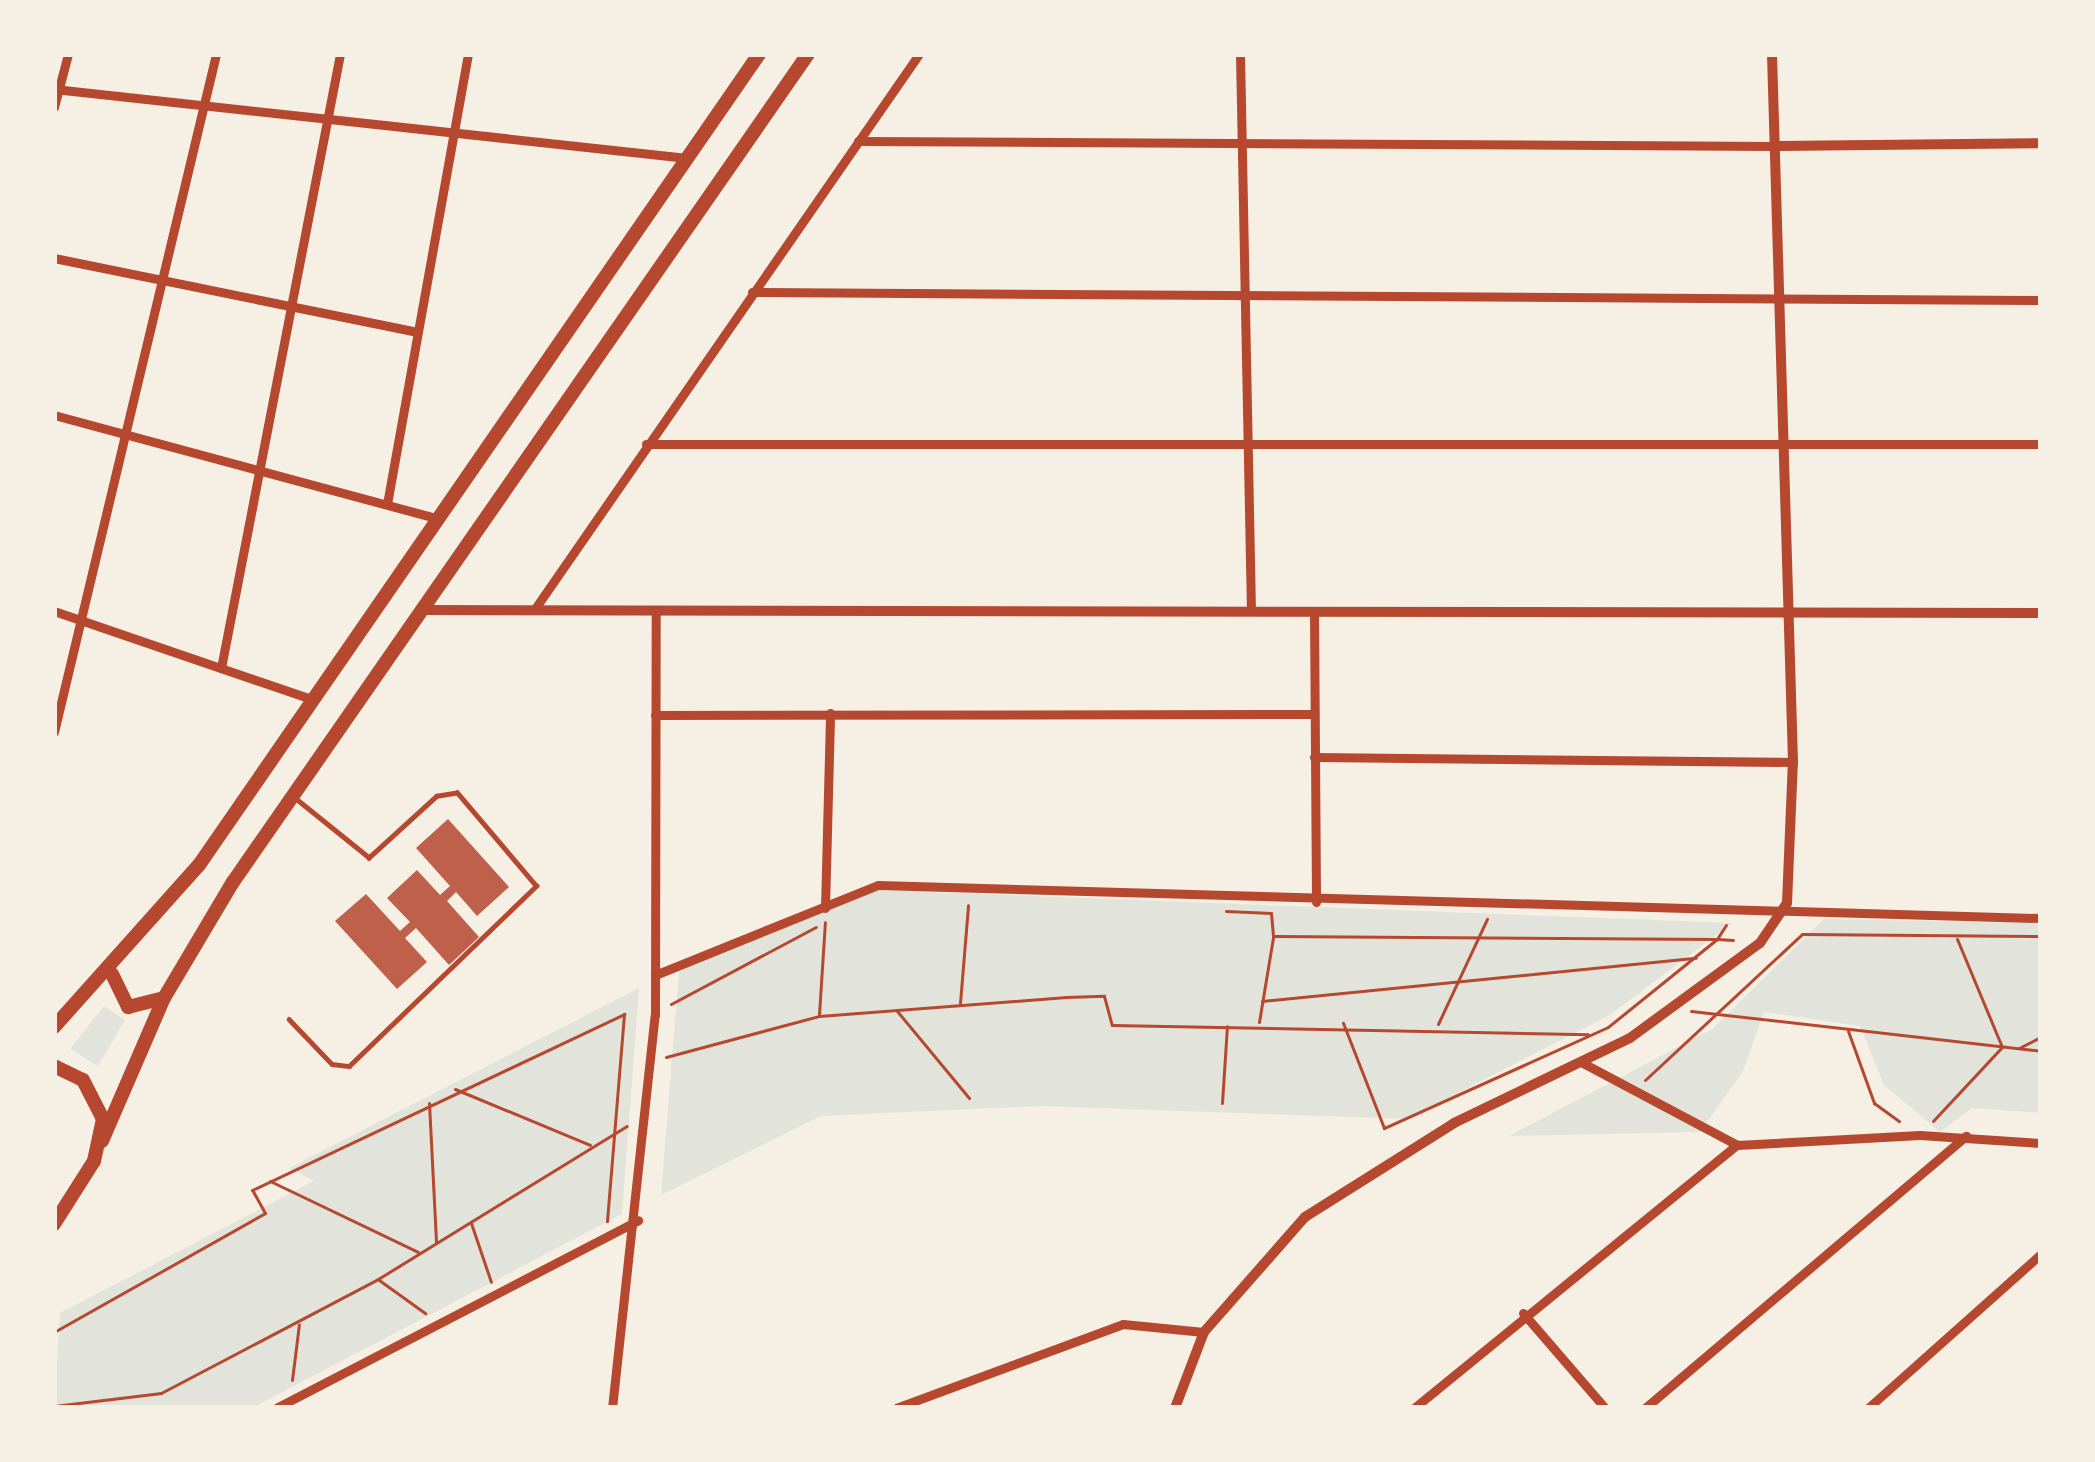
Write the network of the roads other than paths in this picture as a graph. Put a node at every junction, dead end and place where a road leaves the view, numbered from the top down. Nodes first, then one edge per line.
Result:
1 (68, 54) edge
2 (216, 54) edge
3 (340, 54) edge
4 (468, 54) edge
5 (759, 54) edge
6 (808, 54) edge
7 (919, 54) edge
8 (1240, 54) edge
9 (1772, 54) edge
10 (56, 89) edge
11 (203, 105) junction
12 (54, 107) edge
13 (326, 118) junction
14 (454, 133) junction
15 (858, 141) junction
16 (1241, 143) junction
17 (2041, 143) edge
18 (1774, 146) junction
19 (687, 158) junction
20 (54, 258) edge
21 (162, 280) junction
22 (752, 292) junction
23 (1244, 295) junction
24 (1778, 299) junction
25 (2041, 300) edge
26 (290, 306) junction
27 (418, 332) junction
28 (54, 415) edge
29 (125, 434) junction
30 (646, 443) junction
31 (1247, 444) junction
32 (1782, 444) junction
33 (2041, 444) edge
34 (258, 471) junction
35 (387, 504) junction
36 (437, 518) junction
37 (423, 610) junction
38 (534, 610) junction
39 (656, 610) junction
40 (54, 611) edge
41 (1251, 611) junction
42 (1314, 611) junction
43 (1786, 612) junction
44 (2041, 613) edge
45 (81, 620) junction
46 (220, 668) junction
47 (58, 697) edge
48 (311, 698) junction
49 (830, 713) junction
50 (1314, 714) junction
51 (656, 715) junction
52 (54, 732) edge
53 (1314, 758) junction
54 (1793, 762) junction
55 (291, 796) junction
56 (1316, 902) junction
57 (1786, 903) junction
58 (826, 908) junction
59 (2041, 917) edge
60 (112, 974) junction
61 (655, 975) junction
62 (164, 998) junction
63 (289, 1019) dead end
64 (54, 1027) edge
65 (1581, 1062) junction
66 (54, 1066) edge
67 (1967, 1136) junction
68 (102, 1141) junction
69 (2041, 1143) edge
70 (1737, 1145) junction
71 (639, 1220) junction
72 (54, 1223) edge
73 (2041, 1254) edge
74 (1523, 1313) junction
75 (1204, 1332) junction
76 (276, 1408) edge
77 (612, 1408) edge
78 (896, 1408) edge
79 (1175, 1408) edge
80 (1414, 1408) edge
81 (1605, 1408) edge
82 (1645, 1408) edge
83 (1868, 1408) edge

1 - 10 street
2 - 11 street
3 - 13 street
4 - 14 street
5 - 19 highway
6 - 37 highway
7 - 15 street
8 - 16 street
9 - 18 street
10 - 11 street
10 - 12 street
11 - 13 street
11 - 21 street
13 - 14 street
13 - 26 street
14 - 19 street
14 - 27 street
15 - 16 street
15 - 22 street
16 - 18 street
16 - 23 street
17 - 18 street
18 - 24 street
19 - 36 highway
20 - 21 street
21 - 26 street
21 - 29 street
22 - 23 street
22 - 30 street
23 - 24 street
23 - 31 street
24 - 25 street
24 - 32 street
26 - 27 street
26 - 34 street
27 - 35 street
28 - 29 street
29 - 34 street
29 - 45 street
30 - 31 street
30 - 38 street
31 - 32 street
31 - 41 street
32 - 33 street
32 - 43 street
34 - 35 street
34 - 46 street
35 - 36 street
36 - 48 highway
37 - 38 street
37 - 55 highway
38 - 39 street
39 - 41 street
39 - 51 street
40 - 45 street
41 - 42 street
42 - 43 street
42 - 50 street
43 - 44 street
43 - 54 street
45 - 46 street
45 - 47 street
46 - 48 street
47 - 52 street
48 - 60 highway
49 - 50 street
49 - 51 street
49 - 58 street
50 - 53 street
51 - 61 street
53 - 54 street
53 - 56 street
54 - 57 street
55 - 62 highway
55 - 63 lane
56 - 57 street
56 - 58 street
57 - 59 street
57 - 65 street
58 - 61 street
60 - 62 highway
60 - 64 highway
61 - 71 street
62 - 68 highway
65 - 70 street
65 - 75 street
66 - 68 highway
67 - 69 street
67 - 70 street
67 - 82 street
68 - 72 highway
70 - 74 street
71 - 76 street
71 - 77 street
73 - 83 street
74 - 80 street
74 - 81 street
75 - 78 street
75 - 79 street

